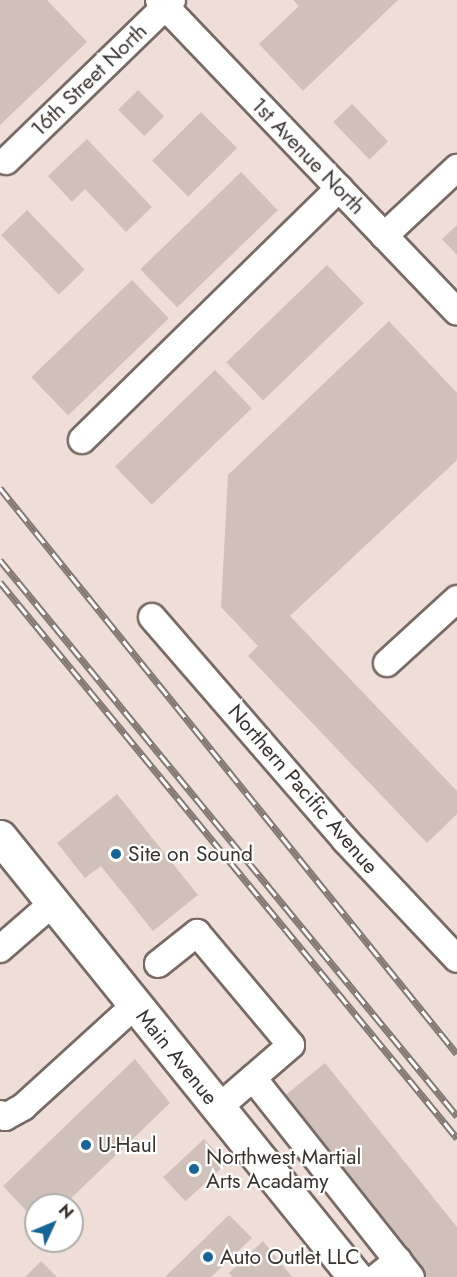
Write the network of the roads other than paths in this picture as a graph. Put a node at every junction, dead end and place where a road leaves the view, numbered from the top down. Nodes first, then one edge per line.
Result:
1 (166, 2) edge
2 (6, 161) dead end
3 (457, 168) edge
4 (339, 188) junction
5 (384, 236) junction
6 (457, 312) edge
7 (82, 440) dead end
8 (457, 599) edge
9 (152, 617) dead end
10 (387, 663) dead end
11 (0, 837) edge
12 (53, 903) junction
13 (0, 949) edge
14 (457, 959) edge
15 (158, 964) dead end
16 (135, 1005) junction
17 (253, 1078) junction
18 (218, 1108) junction
19 (0, 1114) edge
20 (404, 1269) edge
21 (355, 1277) edge
22 (376, 1277) edge

1 - 2 street, 16th Street North
1 - 4 street, 1st Avenue North
3 - 5 street
4 - 5 street, 1st Avenue North
4 - 7 street
5 - 6 street, 1st Avenue North
8 - 10 street
9 - 14 street, Northern Pacific Avenue
11 - 12 main road, Main Avenue
12 - 13 street
12 - 16 main road, Main Avenue
15 - 17 street
16 - 18 main road, Main Avenue
16 - 19 street
17 - 18 street
17 - 20 street
18 - 21 main road, Main Avenue
20 - 22 street

